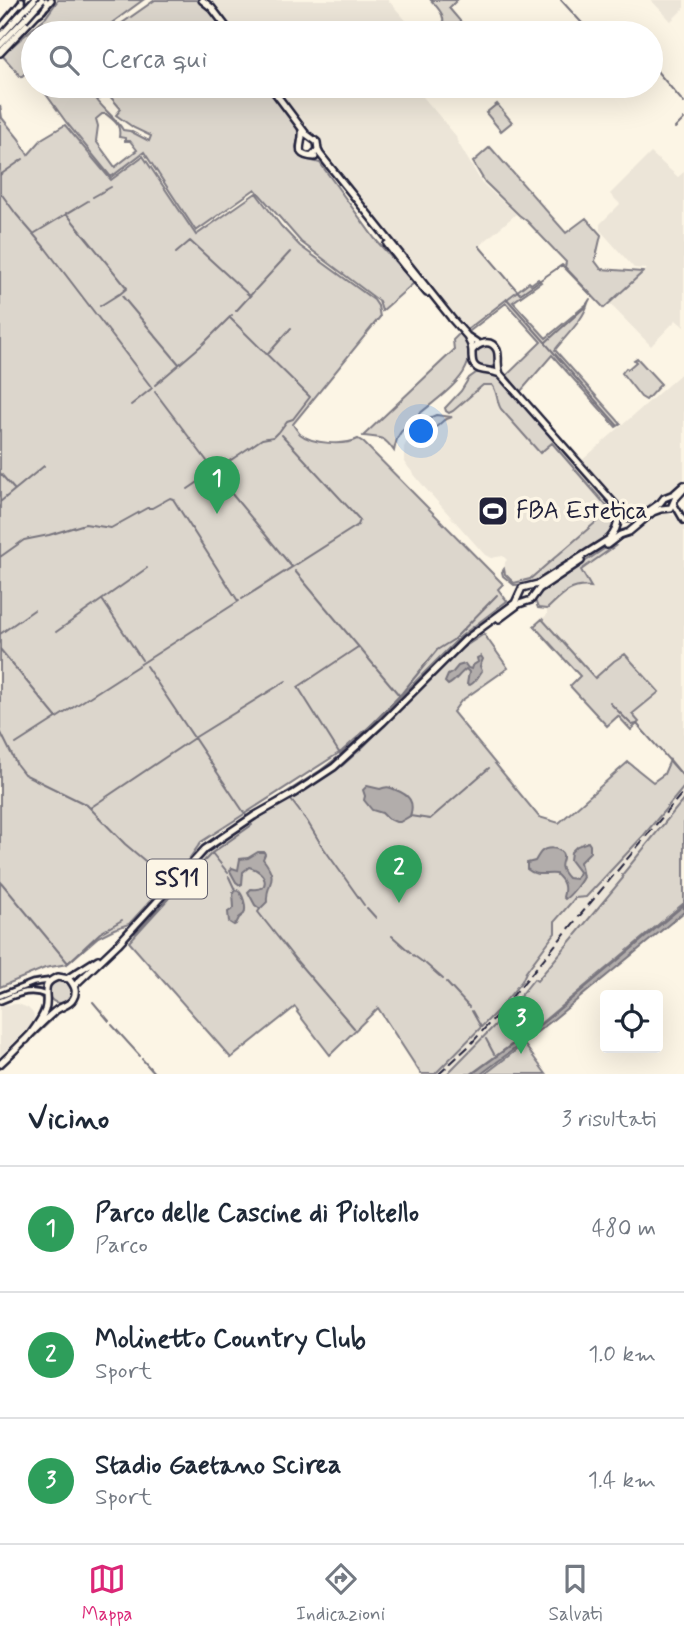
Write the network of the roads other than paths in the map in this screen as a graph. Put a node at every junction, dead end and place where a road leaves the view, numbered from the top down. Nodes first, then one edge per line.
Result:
1 (34, 0) edge
2 (202, 0) edge
3 (22, 1) edge
4 (46, 1) edge
5 (37, 14) junction
6 (22, 18) junction
7 (30, 21) edge
8 (222, 21) edge
9 (0, 26) edge
10 (21, 31) edge
11 (0, 37) edge
12 (0, 45) edge
13 (0, 53) edge
14 (279, 98) edge
15 (300, 126) junction
16 (311, 138) junction
17 (301, 142) junction
18 (318, 150) junction
19 (312, 156) junction
20 (328, 162) junction
21 (467, 336) junction
22 (480, 344) junction
23 (472, 351) junction
24 (497, 362) junction
25 (489, 369) junction
26 (500, 374) junction
27 (684, 487) edge
28 (613, 503) junction
29 (670, 504) junction
30 (628, 519) junction
31 (683, 520) edge
32 (618, 524) junction
33 (632, 528) junction
34 (624, 533) junction
35 (527, 587) junction
36 (519, 596) junction
37 (534, 596) junction
38 (527, 601) junction
39 (458, 646) junction
40 (110, 952) junction
41 (68, 978) junction
42 (50, 980) junction
43 (74, 986) junction
44 (0, 996) edge
45 (46, 997) junction
46 (0, 1001) edge
47 (61, 1006) junction
48 (26, 1040) junction
49 (0, 1064) edge

1 - 6 main road, bridge
2 - 8 main road
3 - 5 street
3 - 9 street
4 - 5 street
4 - 6 main road, bridge
5 - 7 main road
6 - 11 main road
6 - 12 main road
10 - 13 main road
14 - 15 main road
15 - 16 main road
15 - 17 main road
16 - 17 main road
16 - 18 main road
17 - 19 main road
18 - 19 main road
18 - 20 main road
19 - 20 main road
20 - 21 main road
21 - 22 main road
21 - 23 main road
22 - 23 main road
22 - 24 main road
23 - 25 main road
24 - 25 main road
24 - 26 main road
25 - 26 main road
26 - 28 main road
27 - 29 main road, SS11
28 - 30 main road
28 - 32 main road
29 - 30 main road, SS11
29 - 31 street
29 - 33 main road, SS11
30 - 32 main road, SS11
30 - 33 main road
32 - 34 main road
32 - 35 main road, SS11
33 - 34 main road, SS11
34 - 37 main road, SS11
35 - 36 main road, SS11
35 - 37 main road
36 - 38 main road
36 - 39 main road, SS11
37 - 38 main road, SS11
38 - 39 main road, SS11
39 - 40 main road, SS11
40 - 41 main road, SS11
40 - 43 main road, SS11
41 - 42 main road, SS11
41 - 43 main road
42 - 44 street
42 - 45 main road, SS11
43 - 47 main road, SS11
45 - 46 street
45 - 47 main road
45 - 48 main road, SS11
47 - 48 main road, SS11
48 - 49 main road, SS11

